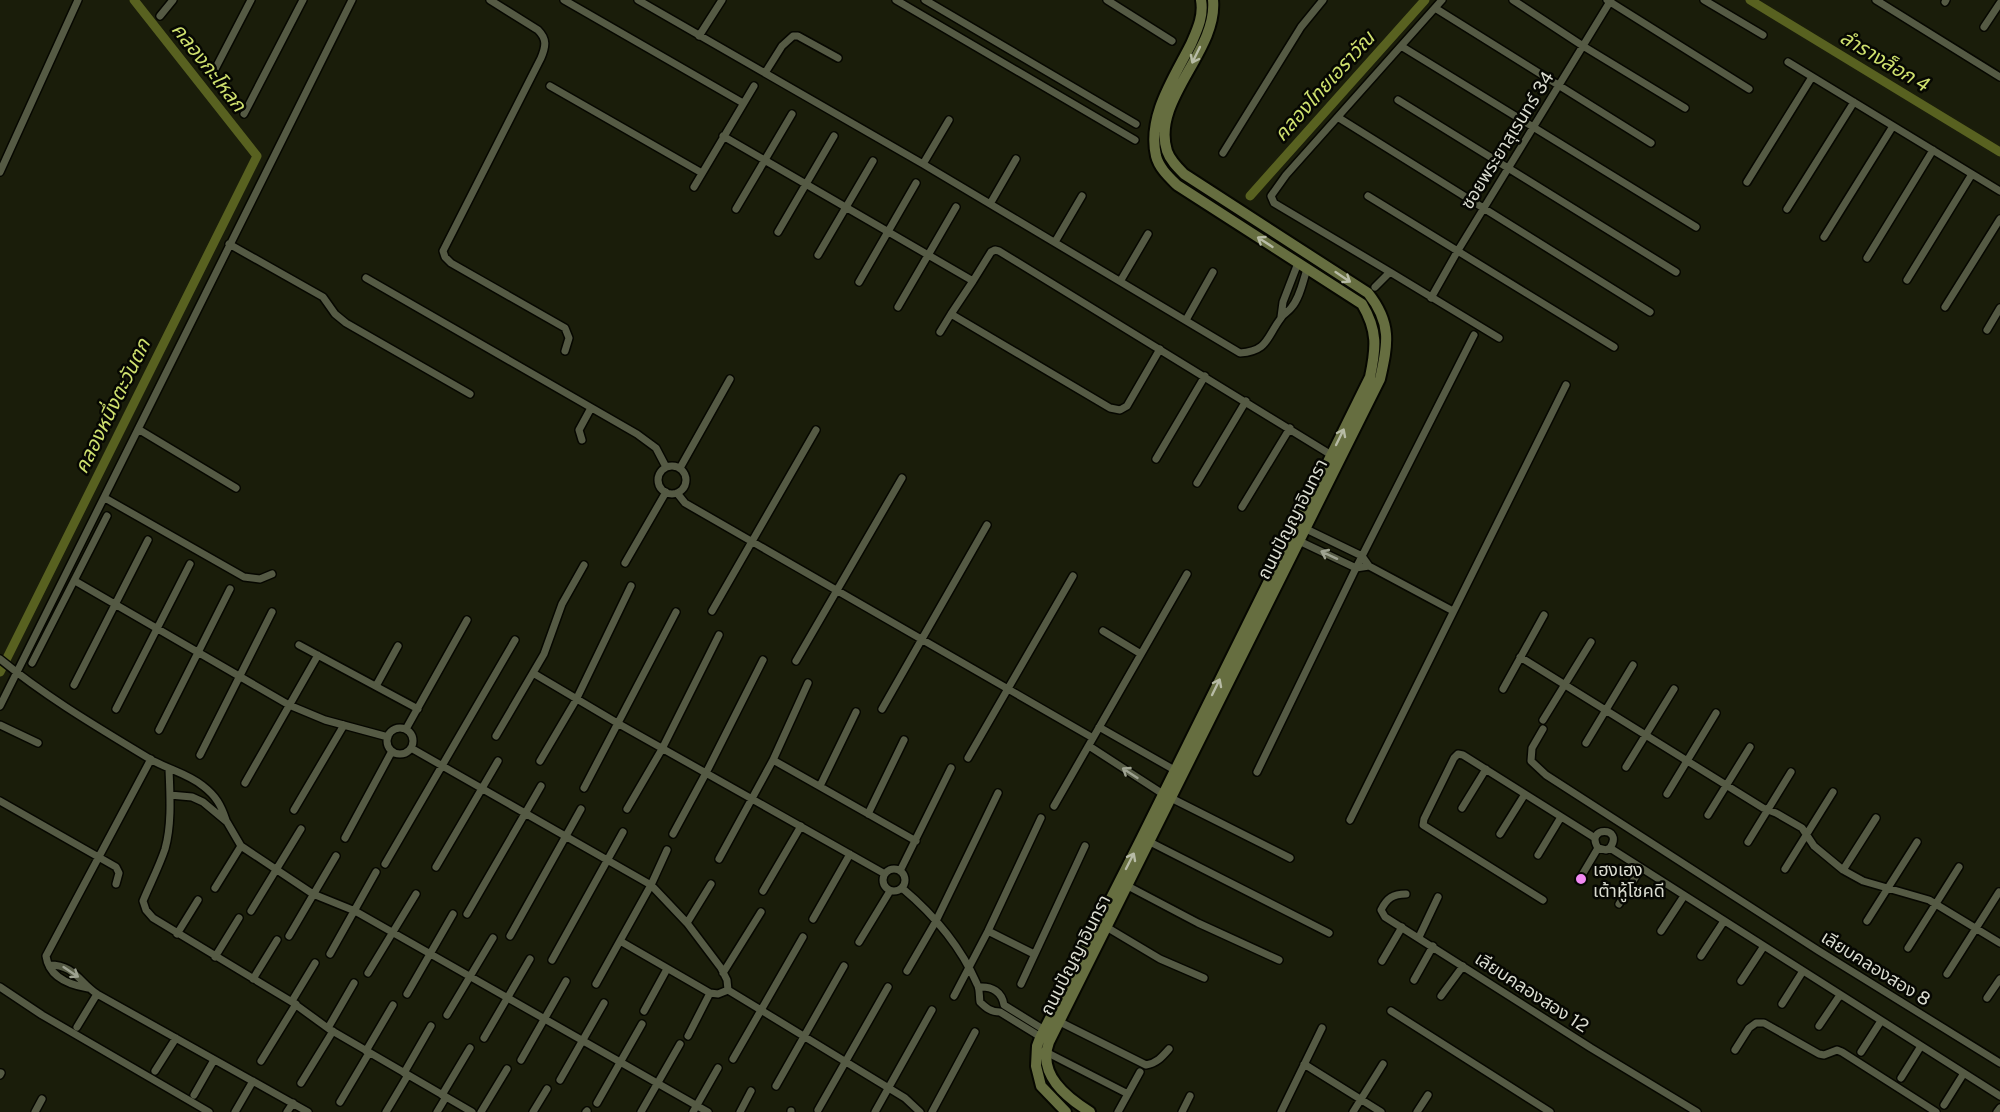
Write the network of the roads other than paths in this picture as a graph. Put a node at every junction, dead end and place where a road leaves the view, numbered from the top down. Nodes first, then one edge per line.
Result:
1 (78, 0) edge
2 (173, 0) edge
3 (251, 0) edge
4 (303, 0) edge
5 (352, 0) edge
6 (490, 0) edge
7 (564, 0) edge
8 (638, 0) edge
9 (722, 0) edge
10 (897, 0) edge
11 (925, 0) edge
12 (1107, 0) edge
13 (1202, 0) edge
14 (1213, 0) edge
15 (1323, 0) edge
16 (1442, 0) edge
17 (1513, 0) edge
18 (1704, 0) edge
19 (1876, 0) edge
20 (1609, 1) edge
21 (2000, 3) edge
22 (1435, 8) junction
23 (160, 16) dead end
24 (1984, 27) dead end
25 (1763, 35) dead end
26 (699, 36) junction
27 (1172, 41) dead end
28 (1401, 46) junction
29 (1583, 46) junction
30 (838, 58) dead end
31 (1788, 62) dead end
32 (765, 73) junction
33 (212, 75) dead end
34 (2000, 76) edge
35 (1812, 77) junction
36 (550, 86) dead end
37 (754, 86) dead end
38 (1559, 86) junction
39 (1749, 89) dead end
40 (1398, 100) dead end
41 (1854, 102) junction
42 (743, 103) junction
43 (1685, 108) dead end
44 (244, 114) dead end
45 (792, 114) dead end
46 (1339, 118) junction
47 (949, 120) dead end
48 (1136, 124) dead end
49 (1893, 126) junction
50 (1533, 128) junction
51 (723, 136) junction
52 (834, 136) dead end
53 (1135, 140) dead end
54 (1651, 144) dead end
55 (1933, 150) junction
56 (1224, 153) dead end
57 (1016, 159) dead end
58 (765, 160) junction
59 (873, 161) dead end
60 (923, 164) junction
61 (1508, 168) junction
62 (0, 172) edge
63 (702, 173) junction
64 (1972, 174) junction
65 (1747, 182) dead end
66 (916, 183) dead end
67 (807, 185) junction
68 (694, 187) dead end
69 (2000, 191) edge
70 (1082, 196) dead end
71 (1368, 196) dead end
72 (990, 204) junction
73 (956, 207) dead end
74 (846, 208) junction
75 (1483, 208) junction
76 (736, 209) dead end
77 (1787, 209) dead end
78 (2000, 219) edge
79 (1696, 227) dead end
80 (778, 232) dead end
81 (888, 232) junction
82 (1148, 234) dead end
83 (1824, 237) dead end
84 (1054, 242) junction
85 (229, 244) junction
86 (1457, 251) junction
87 (818, 255) dead end
88 (928, 256) junction
89 (1867, 258) dead end
90 (1303, 266) junction
91 (1213, 272) dead end
92 (1390, 272) junction
93 (1676, 272) dead end
94 (366, 278) dead end
95 (1121, 280) junction
96 (1908, 280) dead end
97 (859, 282) dead end
98 (973, 282) junction
99 (1375, 287) dead end
100 (1431, 298) junction
101 (898, 307) dead end
102 (1945, 307) dead end
103 (2000, 308) edge
104 (1650, 312) dead end
105 (951, 314) junction
106 (1281, 317) junction
107 (1186, 320) junction
108 (1987, 330) dead end
109 (940, 332) dead end
110 (1474, 335) dead end
111 (1498, 338) dead end
112 (1614, 347) dead end
113 (1160, 350) junction
114 (565, 351) dead end
115 (1205, 376) junction
116 (730, 379) dead end
117 (1566, 385) dead end
118 (471, 394) dead end
119 (1246, 401) junction
120 (591, 408) junction
121 (1290, 428) junction
122 (138, 429) junction
123 (816, 430) dead end
124 (582, 441) dead end
125 (1336, 457) junction
126 (1156, 459) dead end
127 (666, 467) junction
128 (680, 468) junction
129 (902, 478) dead end
130 (1197, 483) dead end
131 (236, 488) dead end
132 (666, 492) junction
133 (677, 493) junction
134 (105, 498) junction
135 (1242, 507) dead end
136 (107, 516) dead end
137 (987, 525) dead end
138 (1301, 527) junction
139 (1294, 539) junction
140 (148, 540) dead end
141 (752, 542) junction
142 (1362, 556) junction
143 (625, 563) dead end
144 (190, 564) dead end
145 (584, 565) dead end
146 (1369, 566) junction
147 (1356, 568) junction
148 (272, 574) dead end
149 (1187, 574) dead end
150 (1073, 576) dead end
151 (75, 581) junction
152 (630, 586) dead end
153 (230, 589) dead end
154 (836, 590) junction
155 (116, 605) junction
156 (712, 610) dead end
157 (1453, 610) junction
158 (272, 612) dead end
159 (676, 612) dead end
160 (1544, 615) dead end
161 (467, 620) dead end
162 (158, 628) junction
163 (1103, 631) dead end
164 (719, 635) dead end
165 (922, 639) junction
166 (515, 640) dead end
167 (1591, 642) dead end
168 (299, 645) dead end
169 (398, 646) dead end
170 (199, 652) junction
171 (1141, 654) junction
172 (318, 655) junction
173 (1520, 657) junction
174 (0, 659) edge
175 (763, 660) dead end
176 (796, 661) dead end
177 (32, 663) dead end
178 (1633, 665) dead end
179 (15, 671) junction
180 (533, 673) junction
181 (240, 676) junction
182 (808, 683) dead end
183 (74, 685) dead end
184 (376, 686) junction
185 (1565, 686) junction
186 (1007, 688) junction
187 (1503, 689) dead end
188 (1674, 689) dead end
189 (576, 700) junction
190 (289, 705) junction
191 (0, 706) edge
192 (116, 709) dead end
193 (418, 709) junction
194 (882, 709) dead end
195 (1605, 710) junction
196 (856, 712) dead end
197 (1716, 713) dead end
198 (1543, 720) dead end
199 (619, 724) junction
200 (0, 725) edge
201 (344, 725) junction
202 (1099, 727) junction
203 (405, 729) junction
204 (1543, 729) dead end
205 (159, 730) dead end
206 (1645, 735) junction
207 (496, 736) dead end
208 (388, 737) junction
209 (1094, 738) junction
210 (904, 740) dead end
211 (38, 743) dead end
212 (1586, 743) dead end
213 (1089, 746) junction
214 (1750, 747) dead end
215 (411, 748) junction
216 (662, 749) junction
217 (392, 751) junction
218 (200, 755) dead end
219 (968, 758) dead end
220 (151, 759) junction
221 (773, 760) junction
222 (498, 761) dead end
223 (540, 761) dead end
224 (1688, 761) junction
225 (442, 765) junction
226 (1626, 767) dead end
227 (951, 768) dead end
228 (169, 769) junction
229 (1486, 770) junction
230 (1180, 772) junction
231 (1257, 772) dead end
232 (1791, 772) dead end
233 (706, 773) junction
234 (245, 783) dead end
235 (1726, 785) junction
236 (541, 786) dead end
237 (820, 786) junction
238 (584, 788) dead end
239 (483, 789) junction
240 (1833, 792) dead end
241 (998, 793) dead end
242 (1525, 794) junction
243 (1667, 794) dead end
244 (170, 795) junction
245 (1167, 796) junction
246 (752, 799) junction
247 (0, 801) edge
248 (1054, 806) dead end
249 (1462, 808) dead end
250 (581, 809) dead end
251 (627, 809) dead end
252 (294, 810) dead end
253 (1769, 810) junction
254 (525, 813) junction
255 (868, 814) junction
256 (1708, 815) dead end
257 (1561, 817) junction
258 (1041, 818) dead end
259 (1876, 818) dead end
260 (1350, 820) dead end
261 (227, 822) junction
262 (801, 826) junction
263 (301, 829) dead end
264 (623, 832) dead end
265 (673, 834) dead end
266 (1500, 834) dead end
267 (1807, 835) junction
268 (567, 836) junction
269 (345, 838) dead end
270 (1595, 838) junction
271 (916, 841) junction
272 (1150, 842) junction
273 (1748, 842) dead end
274 (1917, 842) dead end
275 (241, 846) junction
276 (1085, 846) dead end
277 (1598, 848) junction
278 (1610, 848) junction
279 (667, 850) dead end
280 (850, 854) junction
281 (1538, 855) dead end
282 (336, 856) dead end
283 (100, 858) junction
284 (1290, 858) dead end
285 (719, 859) dead end
286 (608, 860) junction
287 (385, 864) dead end
288 (436, 867) dead end
289 (1959, 867) dead end
290 (1641, 868) junction
291 (1785, 869) dead end
292 (276, 870) junction
293 (1843, 870) junction
294 (900, 871) junction
295 (376, 872) dead end
296 (885, 874) junction
297 (1579, 880) dead end
298 (116, 884) dead end
299 (711, 884) dead end
300 (1124, 884) junction
301 (651, 885) junction
302 (215, 888) dead end
303 (902, 888) junction
304 (1888, 889) junction
305 (763, 891) dead end
306 (890, 891) junction
307 (1999, 892) edge
308 (313, 894) junction
309 (416, 894) dead end
310 (1406, 894) dead end
311 (1684, 896) junction
312 (1438, 897) dead end
313 (198, 900) dead end
314 (1543, 900) dead end
315 (1618, 904) dead end
316 (1936, 904) junction
317 (251, 911) dead end
318 (355, 911) junction
319 (761, 912) dead end
320 (453, 914) dead end
321 (467, 914) dead end
322 (239, 918) dead end
323 (813, 919) dead end
324 (936, 921) junction
325 (1724, 921) junction
326 (1867, 921) dead end
327 (687, 923) junction
328 (1402, 927) junction
329 (1108, 928) junction
330 (1976, 929) junction
331 (988, 931) junction
332 (1661, 931) dead end
333 (393, 932) junction
334 (177, 933) junction
335 (1329, 933) dead end
336 (289, 936) dead end
337 (510, 936) dead end
338 (802, 937) dead end
339 (1419, 937) junction
340 (493, 938) dead end
341 (277, 940) dead end
342 (620, 941) junction
343 (859, 942) dead end
344 (2000, 943) edge
345 (1432, 946) junction
346 (1764, 946) junction
347 (1908, 948) dead end
348 (330, 954) dead end
349 (430, 954) junction
350 (1034, 954) junction
351 (1701, 956) dead end
352 (215, 957) junction
353 (530, 959) dead end
354 (552, 960) dead end
355 (1279, 960) dead end
356 (1382, 960) dead end
357 (315, 963) dead end
358 (49, 965) junction
359 (844, 966) dead end
360 (1463, 966) junction
361 (968, 968) junction
362 (667, 969) junction
363 (907, 971) dead end
364 (1803, 971) junction
365 (368, 973) dead end
366 (723, 973) junction
367 (1947, 974) dead end
368 (470, 976) junction
369 (1204, 978) dead end
370 (253, 979) junction
371 (2000, 979) edge
372 (1414, 980) dead end
373 (567, 981) dead end
374 (1741, 981) dead end
375 (354, 983) dead end
376 (596, 984) dead end
377 (1021, 984) dead end
378 (0, 987) edge
379 (888, 987) dead end
380 (979, 987) junction
381 (88, 988) junction
382 (728, 990) junction
383 (710, 993) junction
384 (97, 994) junction
385 (407, 994) dead end
386 (1840, 995) junction
387 (954, 996) dead end
388 (1441, 996) dead end
389 (508, 998) junction
390 (1988, 998) dead end
391 (294, 1003) junction
392 (604, 1004) dead end
393 (1782, 1004) dead end
394 (393, 1005) dead end
395 (1002, 1008) junction
396 (760, 1010) junction
397 (932, 1010) dead end
398 (644, 1011) dead end
399 (1391, 1011) dead end
400 (447, 1015) dead end
401 (545, 1019) junction
402 (1881, 1021) junction
403 (1060, 1022) junction
404 (642, 1024) dead end
405 (431, 1026) dead end
406 (1819, 1026) dead end
407 (77, 1027) dead end
408 (1322, 1028) dead end
409 (330, 1030) junction
410 (975, 1032) dead end
411 (688, 1035) dead end
412 (802, 1036) junction
413 (176, 1038) junction
414 (484, 1038) dead end
415 (1046, 1039) junction
416 (582, 1041) junction
417 (680, 1044) dead end
418 (1921, 1046) junction
419 (470, 1048) dead end
420 (1169, 1049) dead end
421 (1735, 1050) dead end
422 (368, 1052) junction
423 (1861, 1052) dead end
424 (733, 1059) dead end
425 (214, 1060) junction
426 (521, 1060) dead end
427 (261, 1061) dead end
428 (620, 1062) junction
429 (846, 1062) junction
430 (2000, 1063) edge
431 (1304, 1064) junction
432 (1383, 1065) dead end
433 (718, 1068) dead end
434 (507, 1069) dead end
435 (155, 1071) dead end
436 (1140, 1072) dead end
437 (1964, 1073) junction
438 (406, 1074) junction
439 (1901, 1078) dead end
440 (560, 1080) dead end
441 (253, 1081) junction
442 (301, 1083) dead end
443 (657, 1083) junction
444 (776, 1086) dead end
445 (547, 1089) dead end
446 (888, 1089) junction
447 (751, 1091) dead end
448 (1128, 1094) junction
449 (194, 1095) dead end
450 (1428, 1095) dead end
451 (444, 1096) junction
452 (1190, 1096) dead end
453 (2000, 1096) edge
454 (42, 1099) dead end
455 (1361, 1099) junction
456 (340, 1102) dead end
457 (293, 1103) junction
458 (597, 1103) dead end
459 (1944, 1105) dead end
460 (2000, 1108) edge
461 (695, 1109) edge
462 (818, 1110) dead end
463 (35, 1112) edge
464 (209, 1112) edge
465 (235, 1112) edge
466 (287, 1112) edge
467 (308, 1112) edge
468 (386, 1112) edge
469 (437, 1112) edge
470 (472, 1112) edge
471 (481, 1112) edge
472 (533, 1112) edge
473 (641, 1112) edge
474 (708, 1112) edge
475 (741, 1112) edge
476 (875, 1112) edge
477 (920, 1112) edge
478 (932, 1112) edge
479 (1066, 1112) edge
480 (1090, 1112) edge
481 (1118, 1112) edge
482 (1182, 1112) edge
483 (1281, 1112) edge
484 (1353, 1112) edge
485 (1381, 1112) edge
486 (1417, 1112) edge
487 (1550, 1112) edge
488 (1697, 1112) edge
489 (1936, 1112) edge
490 (1997, 1112) edge

1 - 62 street
2 - 23 street
3 - 33 street
4 - 44 street
5 - 85 street
6 - 114 street
7 - 42 street
8 - 26 street
9 - 26 street
10 - 53 street
11 - 48 street
12 - 27 street
90 -> 13 street, ถนนปัญญาอินทรา
14 -> 125 street, ถนนปัญญาอินทรา
15 - 56 street
16 - 22 street
17 - 29 street
18 - 25 street
19 - 34 street
20 - 29 street, ซอยพระยาสุเรนทร์ 34
20 - 39 street
21 - 24 street
22 - 28 street
22 - 38 street
26 - 32 street
28 - 46 street
28 - 50 street
29 - 38 street, ซอยพระยาสุเรนทร์ 34
29 - 43 street
30 - 32 street
31 - 35 street
32 - 60 street
35 - 41 street
35 - 65 street
36 - 63 street
37 - 42 street
38 - 50 street, ซอยพระยาสุเรนทร์ 34
38 - 54 street
40 - 61 street
41 - 49 street
41 - 77 street
42 - 51 street
45 - 58 street
46 - 75 street
46 - 92 street
47 - 60 street
49 - 55 street
49 - 83 street
50 - 61 street, ซอยพระยาสุเรนทร์ 34
50 - 79 street
51 - 58 street
51 - 63 street
52 - 67 street
55 - 64 street
55 - 89 street
57 - 72 street
58 - 67 street
58 - 76 street
59 - 74 street
60 - 72 street
61 - 75 street, ซอยพระยาสุเรนทร์ 34
61 - 93 street
63 - 68 street
64 - 69 street
64 - 96 street
66 - 81 street
67 - 74 street
67 - 80 street
70 - 84 street
71 - 86 street
72 - 84 street
73 - 88 street
74 - 81 street
74 - 87 street
75 - 86 street, ซอยพระยาสุเรนทร์ 34
75 - 104 street
78 - 102 street
81 - 88 street
81 - 97 street
82 - 95 street
84 - 95 street
85 - 118 street
85 - 122 street
86 - 100 street, ซอยพระยาสุเรนทร์ 34
86 - 112 street
88 - 98 street
88 - 101 street
90 - 106 street
90 - 106 street
125 -> 90 street, ถนนปัญญาอินทรา
91 - 107 street
92 - 99 street
92 - 100 street
94 - 120 street
95 - 107 street
98 - 105 street
98 - 113 street
100 - 111 street
103 - 108 street
105 - 109 street
105 - 113 street
106 - 107 street
110 - 142 street
113 - 115 street
115 - 119 street
115 - 126 street
116 - 128 street
117 - 157 street
119 - 121 street
119 - 130 street
120 - 124 street
120 - 127 street
121 - 125 street
121 - 135 street
122 - 131 street
122 - 134 street
123 - 141 street
125 - 138 street, ถนนปัญญาอินทรา
127 - 128 street
127 - 132 street
128 - 133 street
129 - 154 street
132 - 133 street
132 - 143 street
133 - 141 street
134 - 148 street
134 - 179 street
136 - 151 street
137 - 165 street
138 - 139 street, ถนนปัญญาอินทรา
138 - 142 street
147 -> 139 street
139 - 230 street, ถนนปัญญาอินทรา
140 - 155 street
141 - 154 street
141 - 156 street
142 - 146 street
142 - 147 street
144 - 162 street
145 - 180 street
146 - 147 street
146 - 157 street
147 - 231 street
149 - 171 street
150 - 186 street
151 - 155 street
151 - 177 street
152 - 189 street
153 - 170 street
154 - 165 street
154 - 176 street
155 - 162 street
155 - 183 street
157 - 260 street
158 - 181 street
159 - 199 street
160 - 173 street
161 - 193 street
162 - 170 street
162 - 192 street
163 - 171 street
164 - 216 street
165 - 186 street
165 - 194 street
166 - 225 street
167 - 185 street
168 - 172 street
169 - 184 street
170 - 181 street
170 - 205 street
171 - 202 street
172 - 184 street
172 - 190 street
173 - 185 street
173 - 187 street
174 - 179 street
175 - 233 street
178 - 195 street
179 - 191 street
179 - 220 street
180 - 189 street
180 - 207 street
181 - 190 street
181 - 218 street
182 - 221 street
184 - 193 street
185 - 195 street
185 - 198 street
186 - 209 street
186 - 219 street
188 - 206 street
189 - 199 street
189 - 223 street
190 - 201 street
190 - 234 street
193 - 203 street
195 - 206 street
195 - 212 street
196 - 237 street
197 - 224 street
199 - 216 street
199 - 238 street
200 - 211 street
201 - 208 street
201 - 252 street
202 - 209 street
202 - 230 street
203 - 208 street
203 - 215 street
204 - 430 street, เลียบคลองสอง 8
206 - 224 street
206 - 226 street
208 - 217 street
209 - 213 street
210 - 255 street
245 -> 213 street
213 - 248 street
214 - 235 street
215 - 217 street
215 - 225 street
216 - 233 street
216 - 251 street
217 - 269 street
220 - 228 street
220 - 283 street
221 - 237 street
221 - 246 street
222 - 239 street
224 - 235 street
224 - 243 street
225 - 239 street
225 - 287 street
227 - 271 street
228 - 244 street
228 - 261 street
229 - 242 street
229 - 249 street
229 - 314 street
230 - 245 street, ถนนปัญญาอินทรา
232 - 253 street
233 - 246 street
233 - 265 street
235 - 253 street
235 - 256 street
236 - 254 street
237 - 255 street
239 - 254 street
239 - 288 street
240 - 267 street
241 - 324 street
242 - 257 street
242 - 266 street
244 - 261 street
244 - 334 street
245 - 272 street, ถนนปัญญาอินทรา
245 - 284 street
300 -> 245 street, ถนนปัญญาอินทรา
246 - 262 street
246 - 285 street
247 - 283 street
250 - 268 street
253 - 267 street
253 - 273 street
254 - 268 street
254 - 321 street
255 - 271 street
257 - 270 street
257 - 281 street
258 - 331 street
259 - 293 street
261 - 275 street
262 - 280 street
262 - 305 street
263 - 292 street
264 - 286 street
267 - 291 street
267 - 293 street
268 - 286 street
268 - 337 street
270 - 277 street
270 - 278 street
271 - 294 street
272 - 300 street, ถนนปัญญาอินทรา
272 - 335 street
274 - 304 street
275 - 292 street
275 - 302 street
276 - 350 street
277 - 278 street
277 - 297 street
278 - 290 street
279 - 301 street
280 - 296 street
280 - 323 street
282 - 308 street
283 - 298 street
283 - 358 street
286 - 301 street
286 - 354 street
289 - 316 street
290 - 311 street
290 - 315 street
292 - 308 street
292 - 317 street
293 - 304 street
294 - 296 street
294 - 303 street
295 - 318 street
296 - 306 street
299 - 327 street
300 - 329 street, ถนนปัญญาอินทรา
300 - 355 street
300 - 415 street, ถนนปัญญาอินทรา
301 - 327 street
301 - 342 street
303 - 306 street
303 - 324 street
304 - 316 street
304 - 326 street
306 - 343 street
307 - 330 street
308 - 318 street
308 - 336 street
309 - 333 street
310 - 328 street, เลียบคลองสอง 12
311 - 325 street
311 - 332 street
312 - 339 street
313 - 334 street
316 - 330 street
316 - 347 street
318 - 333 street
318 - 348 street
319 - 366 street
320 - 349 street
322 - 352 street
324 - 361 street
324 - 363 street
325 - 346 street
325 - 351 street
327 - 366 street
328 - 339 street, เลียบคลองสอง 12
328 - 356 street
329 - 369 street
329 - 403 street, ถนนปัญญาอินทรา
330 - 344 street
330 - 367 street
331 - 350 street
331 - 361 street
333 - 349 street
333 - 365 street
334 - 352 street
338 - 396 street
339 - 345 street, เลียบคลองสอง 12
340 - 368 street
341 - 370 street
342 - 362 street
342 - 376 street
345 - 360 street, เลียบคลองสอง 12
345 - 372 street
346 - 364 street
346 - 374 street
349 - 368 street
349 - 385 street
350 - 377 street
352 - 370 street
353 - 389 street
357 - 391 street
358 - 381 street
358 -> 381 street
359 - 412 street
360 - 388 street
360 - 488 street, เลียบคลองสอง 12
361 - 380 street
361 - 387 street
362 - 383 street
362 - 398 street
364 - 386 street
364 - 393 street
366 - 382 street
368 - 389 street
368 - 400 street
370 - 391 street
371 - 390 street
373 - 401 street
375 - 409 street
378 - 464 street
379 - 429 street
380 - 395 street
380 - 395 street
381 - 384 street
382 - 383 street
382 - 396 street
383 - 411 street
384 - 407 street
384 - 413 street
386 - 402 street
386 - 406 street
389 - 401 street
389 - 414 street
391 - 409 street
391 - 427 street
392 - 416 street
394 - 422 street
395 - 415 street
396 - 412 street
396 - 424 street
397 - 446 street
399 - 487 street
401 - 416 street
401 - 426 street
402 - 418 street
402 - 423 street
403 - 415 street, ถนนปัญญาอินทรา
403 - 420 street
404 - 428 street
405 - 438 street
408 - 431 street
409 - 422 street
409 - 442 street
410 - 478 street
412 - 429 street
412 - 444 street
413 - 425 street
413 - 435 street
415 - 448 street
415 - 479 street, ถนนปัญญาอินทรา
415 - 480 street
416 - 428 street
416 - 440 street
417 - 443 street
418 - 437 street
418 - 439 street
419 - 451 street
421 - 489 street
422 - 438 street
422 - 456 street
425 - 441 street
425 - 449 street
428 - 443 street
428 - 458 street
429 - 446 street
429 - 462 street
431 - 455 street
431 - 483 street
432 - 455 street
433 - 461 street
434 - 471 street
436 - 448 street
437 - 453 street
437 - 459 street
438 - 451 street
438 - 468 street
441 - 457 street
441 - 465 street
443 - 461 street
443 - 473 street
445 - 472 street
446 - 476 street
446 - 477 street
447 - 475 street
448 - 481 street
450 - 486 street
451 - 469 street
451 - 470 street
452 - 482 street
454 - 463 street
455 - 484 street
455 - 485 street
457 - 466 street
457 - 467 street
460 - 490 street
461 - 474 street

